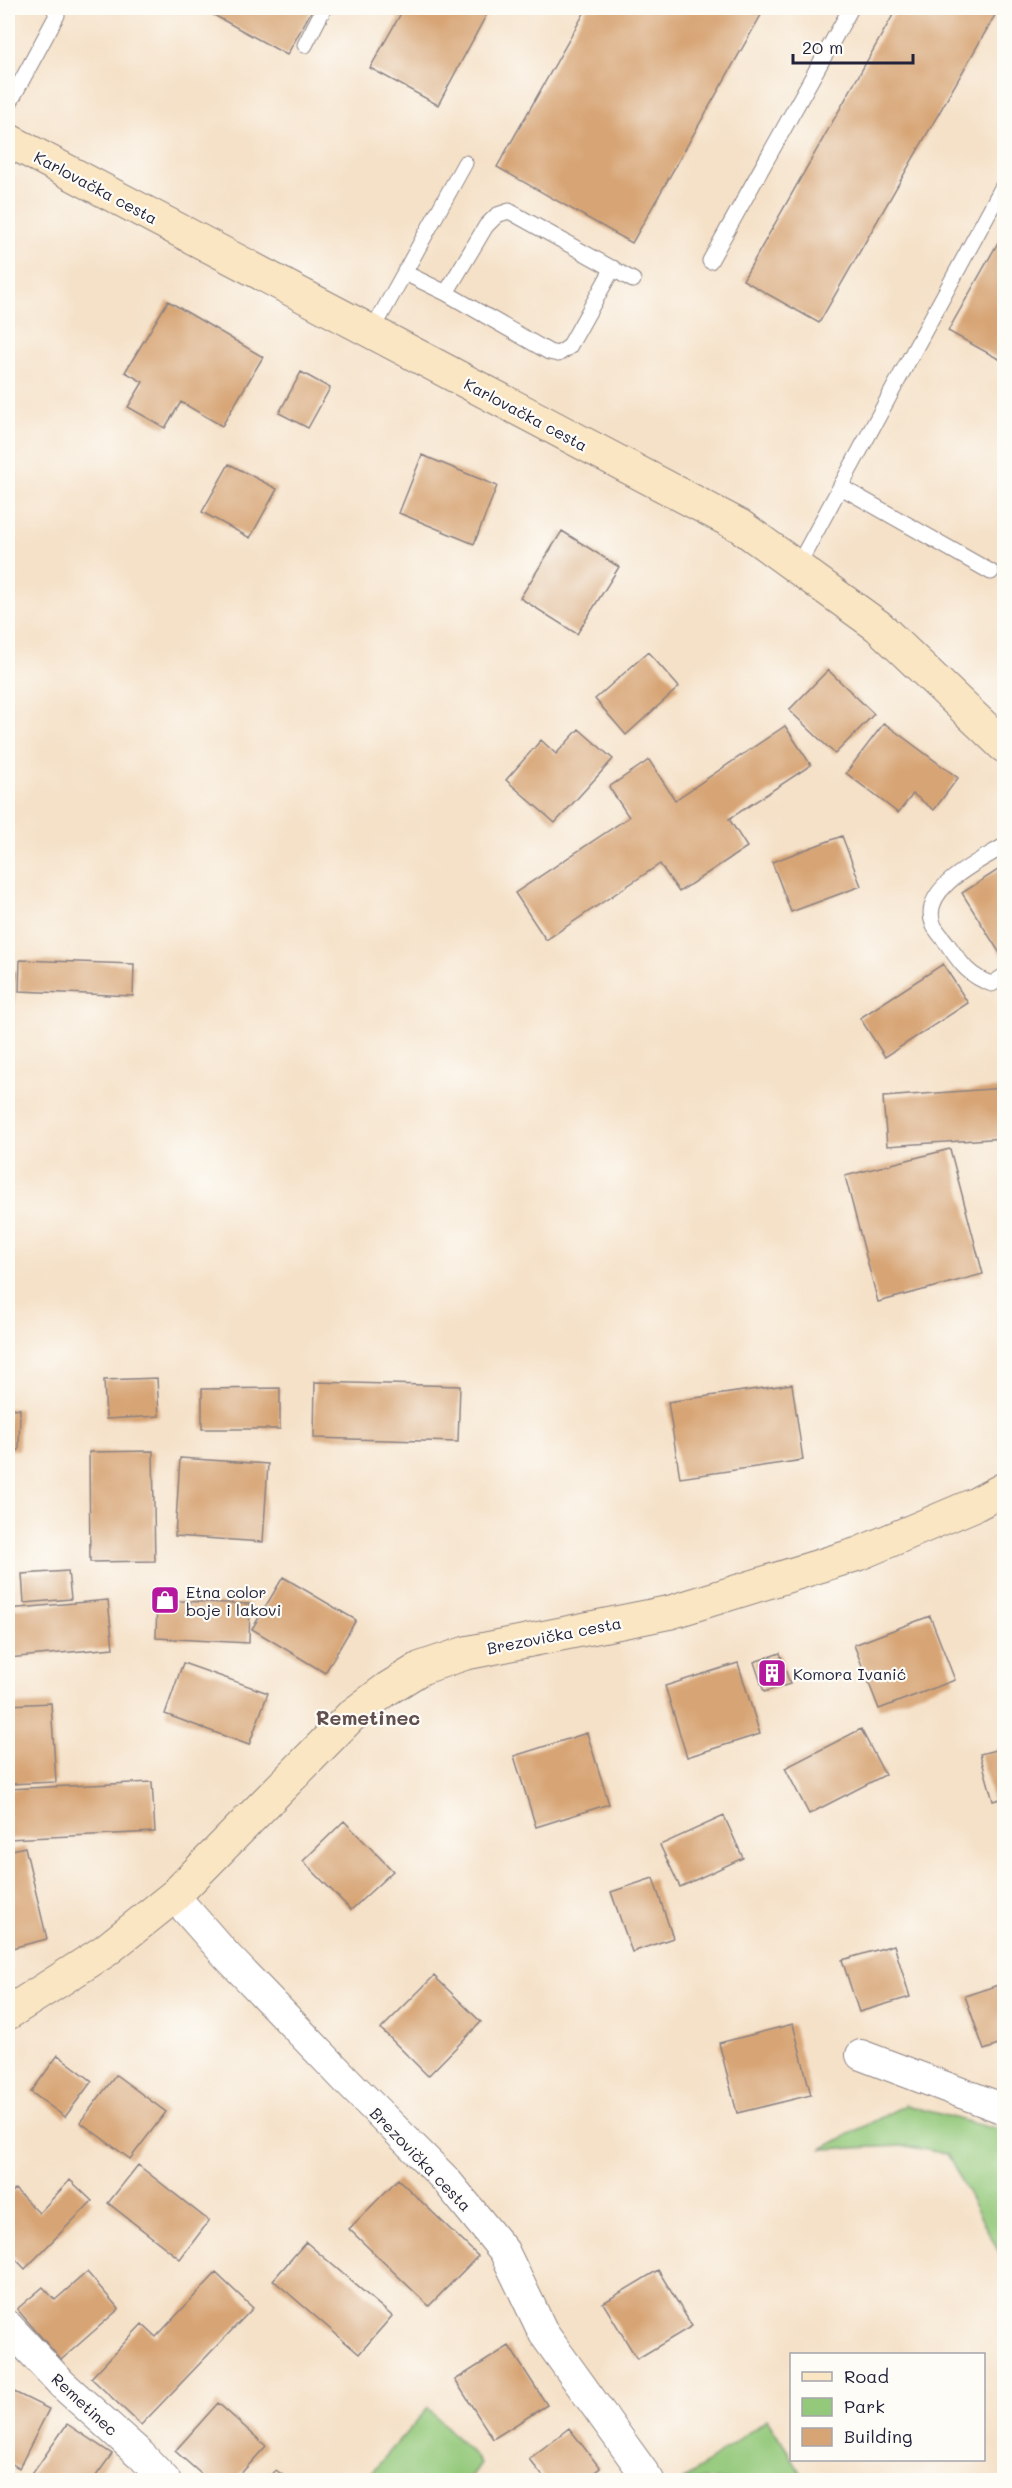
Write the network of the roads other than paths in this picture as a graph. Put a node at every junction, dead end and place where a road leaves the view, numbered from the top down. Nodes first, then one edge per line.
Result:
1 (54, 8) edge
2 (324, 8) edge
3 (851, 8) edge
4 (305, 45) dead end
5 (8, 106) edge
6 (8, 140) edge
7 (465, 164) dead end
8 (1005, 184) edge
9 (711, 261) dead end
10 (613, 268) junction
11 (405, 273) junction
12 (633, 280) dead end
13 (446, 293) junction
14 (371, 333) junction
15 (841, 487) junction
16 (797, 567) junction
17 (991, 572) dead end
18 (1005, 746) edge
19 (1005, 846) edge
20 (1005, 976) edge
21 (1005, 1489) edge
22 (174, 1896) junction
23 (8, 2013) edge
24 (861, 2055) dead end
25 (1005, 2109) edge
26 (8, 2326) edge
27 (165, 2481) edge
28 (649, 2481) edge

1 - 5 lane
2 - 4 lane
3 - 9 lane
6 - 14 street, Karlovačka cesta
7 - 11 lane
8 - 15 lane
10 - 12 lane
10 - 13 lane
10 - 13 lane
11 - 13 lane
11 - 14 lane
14 - 16 street, Karlovačka cesta
15 - 16 lane
15 - 17 lane
16 - 18 street, Karlovačka cesta
19 - 20 lane
21 - 22 street, Brezovička cesta
22 - 23 street, Brezovička cesta
22 - 28 street, Brezovička cesta
24 - 25 street
26 - 27 street, Remetinec

